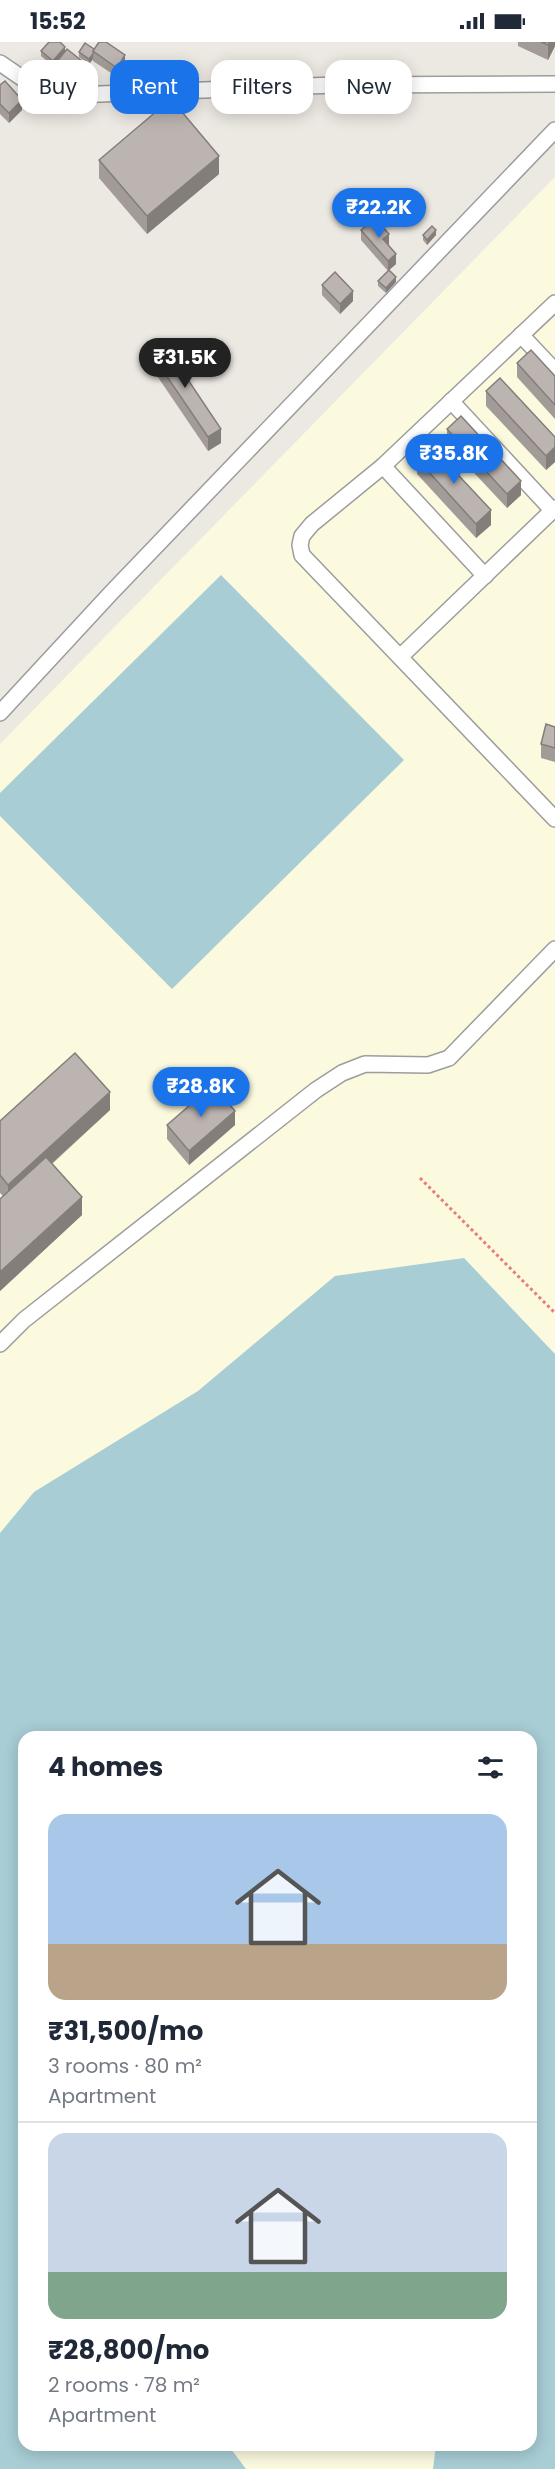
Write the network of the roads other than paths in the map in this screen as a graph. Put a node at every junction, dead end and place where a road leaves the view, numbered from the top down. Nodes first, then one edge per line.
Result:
1 (0, 63) edge
2 (555, 84) edge
3 (555, 130) edge
4 (555, 303) edge
5 (521, 335) junction
6 (555, 371) edge
7 (451, 401) junction
8 (383, 466) junction
9 (554, 509) edge
10 (485, 576) junction
11 (400, 657) junction
12 (0, 713) edge
13 (555, 819) edge
14 (555, 949) edge
15 (0, 1344) edge

1 - 2 street
3 - 12 street
4 - 5 street
5 - 6 street
5 - 7 street
7 - 8 street
7 - 9 street
8 - 10 street
8 - 11 street
9 - 10 street
10 - 11 street
11 - 13 street
14 - 15 street

